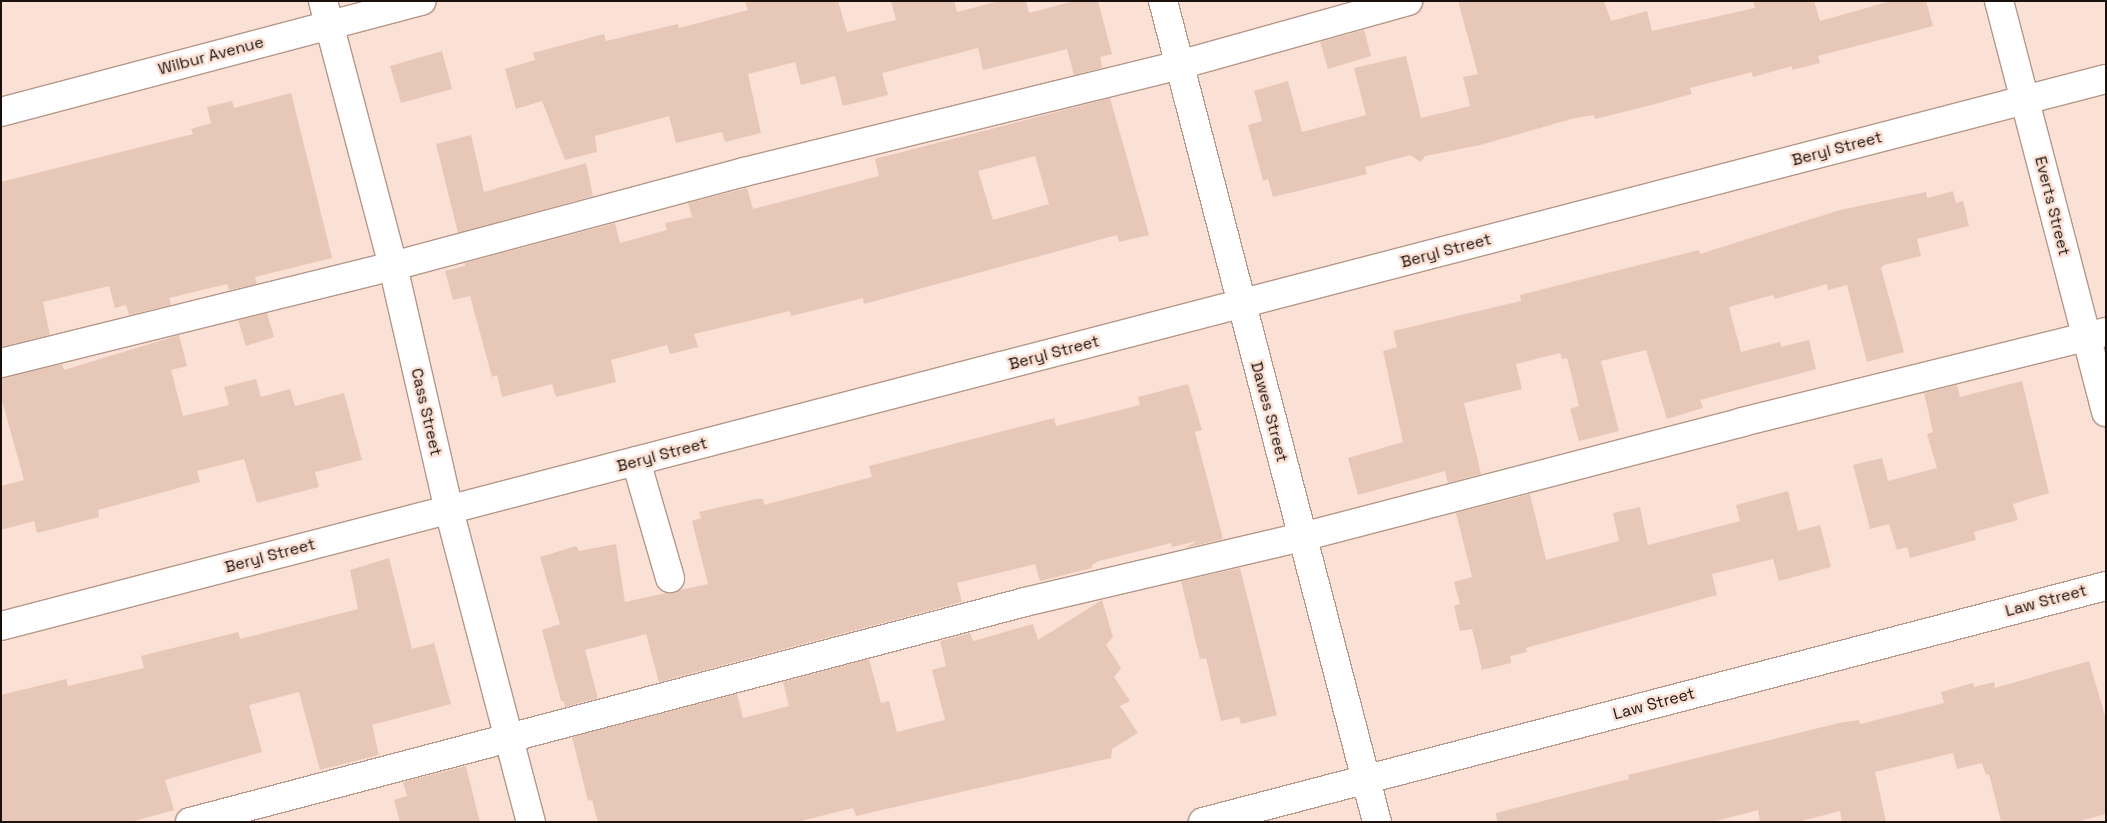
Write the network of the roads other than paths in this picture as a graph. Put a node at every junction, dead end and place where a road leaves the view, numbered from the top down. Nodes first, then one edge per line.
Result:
1 (422, 1) edge
2 (1163, 1) edge
3 (1408, 1) edge
4 (1999, 1) edge
5 (326, 13) edge
6 (1179, 64) junction
7 (2106, 79) edge
8 (2026, 99) junction
9 (1, 112) edge
10 (393, 266) junction
11 (1240, 305) junction
12 (2096, 335) edge
13 (1, 363) edge
14 (2106, 412) edge
15 (636, 461) junction
16 (449, 510) junction
17 (1302, 537) junction
18 (670, 578) dead end
19 (2106, 586) edge
20 (1, 626) edge
21 (509, 740) junction
22 (1366, 779) junction
23 (190, 822) edge
24 (531, 822) edge
25 (1203, 822) edge
26 (1377, 822) edge

1 - 5 street, Wilbur Avenue
2 - 6 street, Dawes Street
3 - 6 street
4 - 8 street, Everts Street
5 - 9 street, Wilbur Avenue
5 - 10 street, Cass Street
6 - 10 street
6 - 11 street, Dawes Street
7 - 8 street, Beryl Street
8 - 11 street, Beryl Street
8 - 12 street, Everts Street
10 - 13 street
10 - 16 street, Cass Street
11 - 15 street, Beryl Street
11 - 17 street, Dawes Street
12 - 14 street, Everts Street
12 - 17 street
15 - 16 street, Beryl Street
15 - 18 street
16 - 20 street, Beryl Street
16 - 21 street, Cass Street
17 - 21 street
17 - 22 street, Dawes Street
19 - 22 street, Law Street
21 - 23 street
21 - 24 street, Cass Street
22 - 25 street, Law Street
22 - 26 street, Dawes Street

